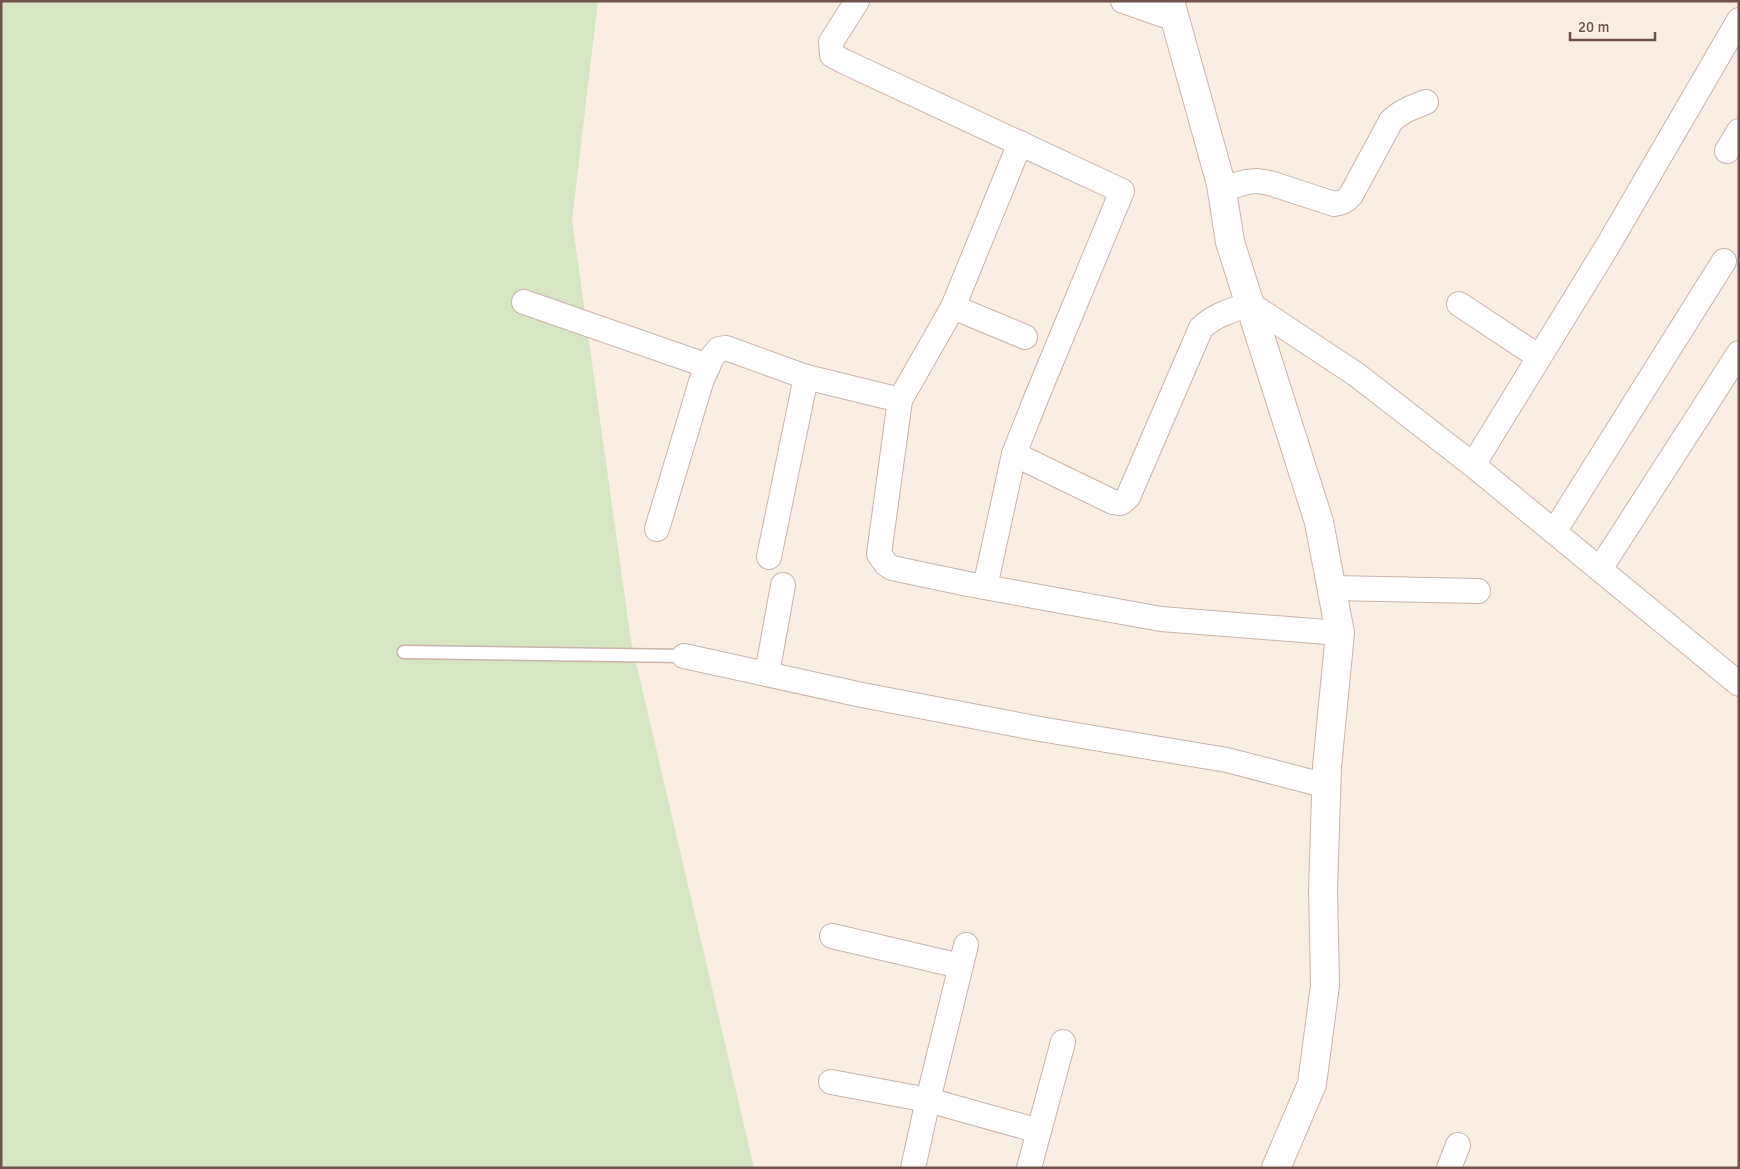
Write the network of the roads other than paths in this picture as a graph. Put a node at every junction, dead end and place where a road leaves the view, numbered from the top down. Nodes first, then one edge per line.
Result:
1 (857, 1) edge
2 (1124, 1) edge
3 (1172, 10) edge
4 (1739, 20) edge
5 (1426, 102) dead end
6 (1739, 131) edge
7 (1020, 143) junction
8 (1727, 151) dead end
9 (1221, 184) junction
10 (1724, 261) dead end
11 (524, 302) dead end
12 (1250, 304) junction
13 (1458, 304) dead end
14 (953, 307) junction
15 (1025, 337) dead end
16 (1739, 353) edge
17 (1539, 357) junction
18 (708, 366) junction
19 (806, 377) junction
20 (900, 400) junction
21 (1014, 454) junction
22 (1473, 465) junction
23 (657, 529) dead end
24 (1554, 532) junction
25 (769, 557) dead end
26 (1600, 569) junction
27 (783, 586) dead end
28 (985, 587) junction
29 (1332, 588) junction
30 (1478, 591) dead end
31 (1340, 633) junction
32 (404, 652) dead end
33 (684, 656) joint
34 (767, 674) junction
35 (1739, 684) edge
36 (1327, 786) junction
37 (832, 936) dead end
38 (1063, 1042) dead end
39 (831, 1082) dead end
40 (928, 1100) junction
41 (1039, 1131) junction
42 (1458, 1144) dead end
43 (913, 1168) edge
44 (1029, 1168) edge
45 (1276, 1168) edge
46 (1449, 1168) edge

1 - 7 street
2 - 3 street
3 - 9 street
4 - 17 street
5 - 9 street
6 - 8 street
7 - 14 street
7 - 21 street
9 - 12 street
10 - 24 street
11 - 18 street
12 - 21 street
12 - 22 street
12 - 29 street
13 - 17 street
14 - 15 street
14 - 20 street
16 - 26 street
17 - 22 street
18 - 19 street
18 - 23 street
19 - 20 street
19 - 25 street
20 - 28 street
21 - 28 street
22 - 24 street
24 - 26 street
26 - 35 street
27 - 34 street
28 - 31 street
29 - 30 street
29 - 31 street
31 - 36 street
32 - 33 lane
33 - 34 street
34 - 36 street
36 - 45 street
37 - 40 street
38 - 41 street
39 - 40 street
40 - 41 street
40 - 43 street
41 - 44 street
42 - 46 street

